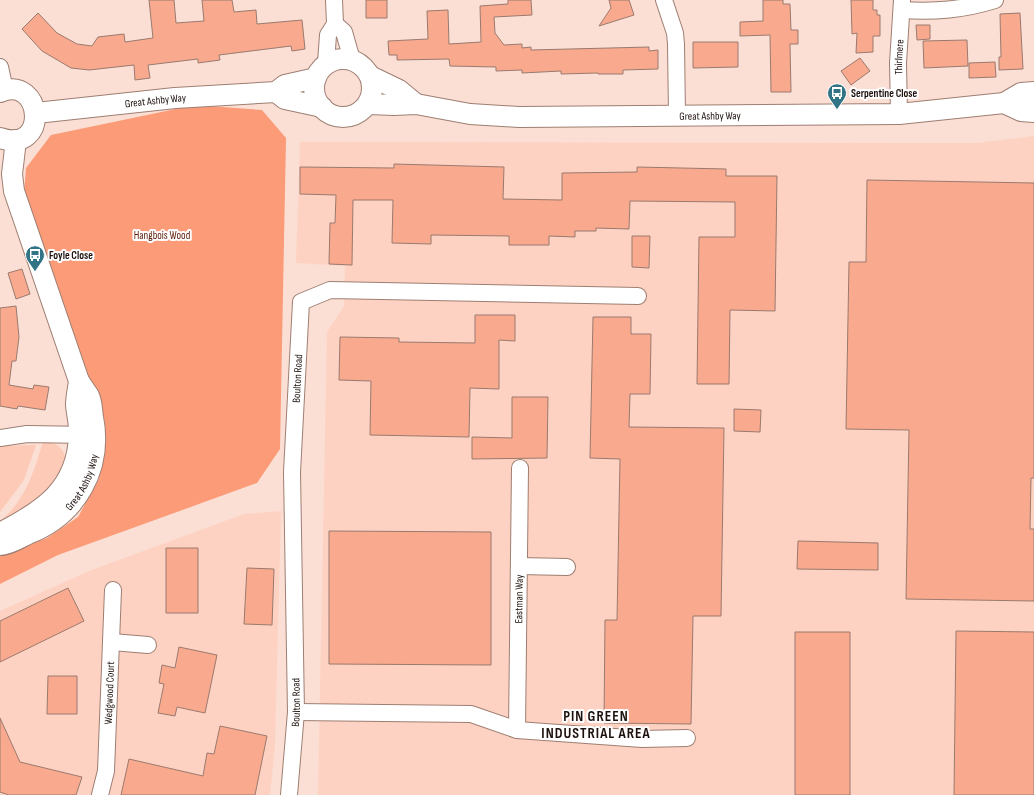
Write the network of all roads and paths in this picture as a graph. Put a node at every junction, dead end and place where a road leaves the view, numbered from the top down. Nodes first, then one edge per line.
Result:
1 (334, 0) edge
2 (664, 0) edge
3 (995, 0) edge
4 (902, 5) edge
5 (335, 24) junction
6 (352, 60) junction
7 (0, 67) edge
8 (321, 70) junction
9 (370, 76) junction
10 (2, 91) edge
11 (276, 92) junction
12 (1034, 92) edge
13 (1004, 103) junction
14 (368, 104) junction
15 (416, 104) junction
16 (322, 107) junction
17 (1034, 112) edge
18 (36, 113) junction
19 (899, 114) junction
20 (676, 116) junction
21 (5, 140) edge
22 (638, 296) dead end
23 (88, 435) junction
24 (0, 438) edge
25 (520, 468) dead end
26 (0, 533) edge
27 (0, 545) edge
28 (519, 566) junction
29 (566, 567) dead end
30 (113, 590) dead end
31 (112, 642) junction
32 (148, 645) dead end
33 (296, 712) junction
34 (517, 730) junction
35 (687, 738) dead end
36 (100, 795) edge
37 (289, 795) edge

1 - 5 street
2 - 20 street
3 - 4 street
4 - 19 street, Thirlmere
5 - 6 street
5 - 8 street
6 - 8 street
6 - 9 street
7 - 10 street
8 - 11 street, Great Ashby Way
8 - 16 street
9 - 14 street
9 - 15 street, Great Ashby Way
10 - 18 street
11 - 16 street
11 - 18 street, Great Ashby Way
12 - 13 street, Great Ashby Way
13 - 17 street, Great Ashby Way
13 - 19 street, Great Ashby Way
14 - 15 street, Great Ashby Way
14 - 16 street
15 - 20 street, Great Ashby Way
18 - 21 street
19 - 20 street, Great Ashby Way
21 - 23 street, Great Ashby Way
22 - 33 street, Boulton Road
23 - 24 street
23 - 26 street, Great Ashby Way
23 - 27 street, Great Ashby Way
25 - 28 street, Eastman Way
28 - 29 street
28 - 34 street, Eastman Way
30 - 31 street, Wedgwood Court
31 - 32 street
31 - 36 street, Wedgwood Court
33 - 34 street
33 - 37 street, Boulton Road
34 - 35 street

